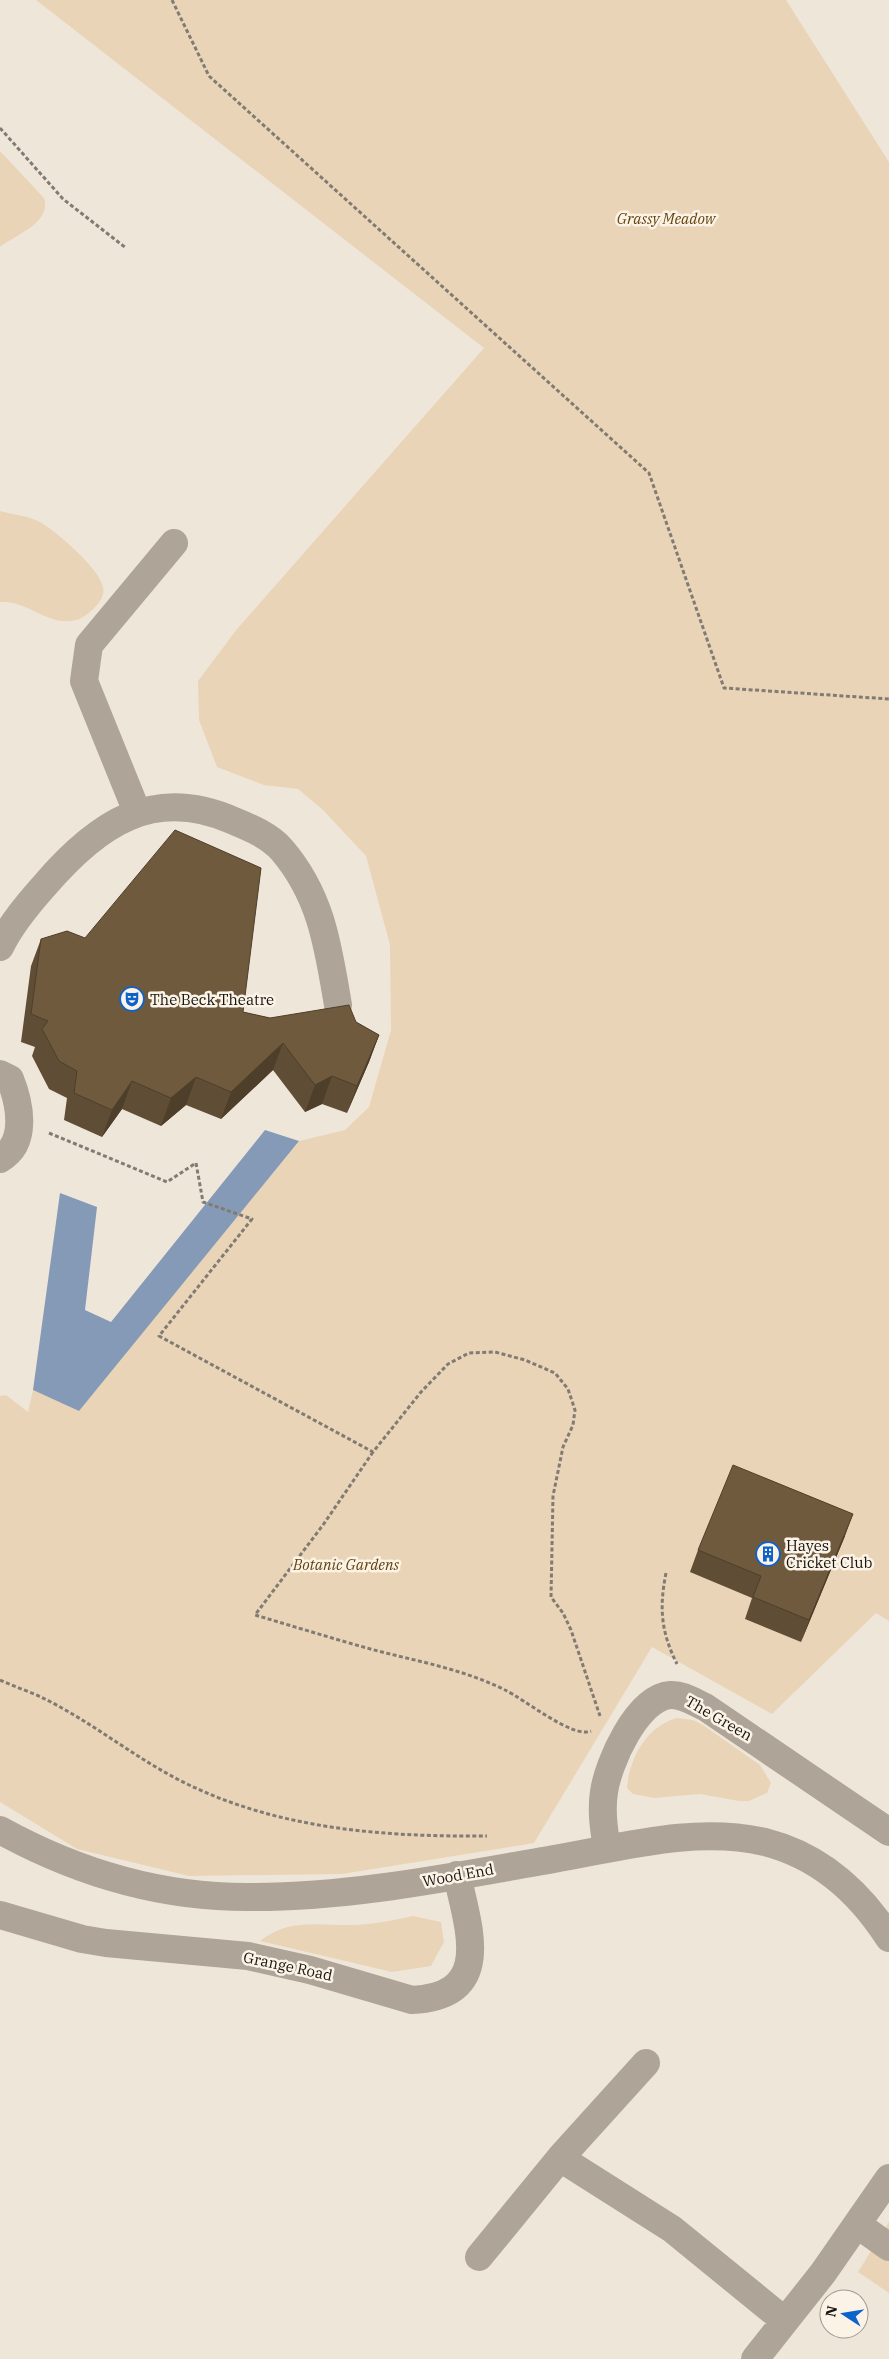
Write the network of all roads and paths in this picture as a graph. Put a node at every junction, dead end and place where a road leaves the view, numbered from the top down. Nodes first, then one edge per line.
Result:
1 (172, 0) edge
2 (0, 128) edge
3 (126, 248) dead end
4 (174, 543) dead end
5 (889, 699) edge
6 (137, 812) junction
7 (0, 947) edge
8 (338, 1005) edge
9 (0, 1074) edge
10 (49, 1124) dead end
11 (0, 1159) edge
12 (373, 1452) junction
13 (666, 1572) dead end
14 (0, 1680) edge
15 (683, 1697) junction
16 (602, 1726) junction
17 (611, 1763) junction
18 (0, 1830) edge
19 (889, 1832) edge
20 (491, 1836) dead end
21 (607, 1849) junction
22 (457, 1875) junction
23 (0, 1915) edge
24 (889, 1938) edge
25 (646, 2063) dead end
26 (560, 2158) junction
27 (889, 2178) edge
28 (858, 2225) junction
29 (889, 2247) edge
30 (479, 2257) dead end
31 (785, 2321) junction
32 (755, 2359) edge

1 - 5 path
2 - 3 path
4 - 6 street
6 - 7 street
6 - 8 street
9 - 11 street
10 - 12 path
12 - 16 path
12 - 16 path
13 - 15 path
14 - 20 path
15 - 17 street, The Green
15 - 19 street, The Green
16 - 17 path
17 - 21 street, The Green
18 - 22 street, Wood End
21 - 22 street, Wood End
21 - 24 street, Wood End
22 - 23 street, Grange Road
25 - 26 street
26 - 30 street
26 - 31 street
27 - 28 street
28 - 29 street
28 - 31 street
31 - 32 street

